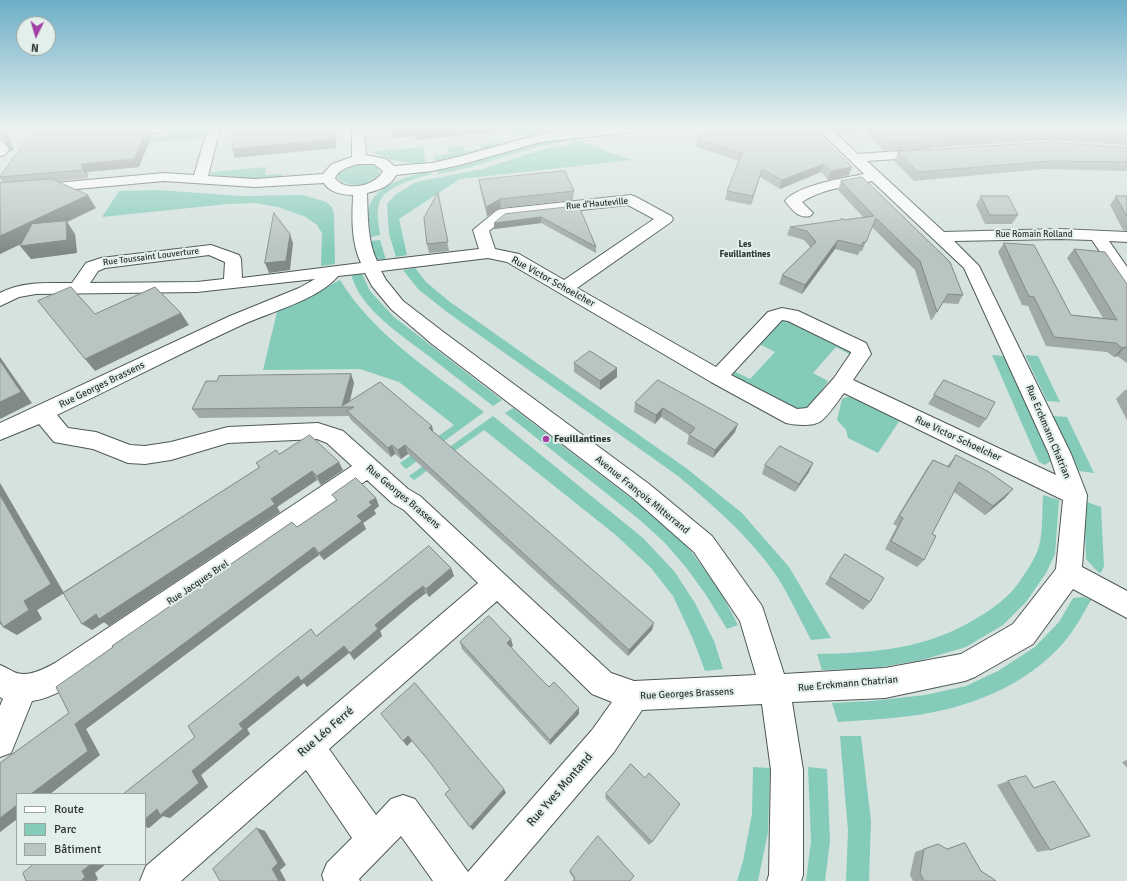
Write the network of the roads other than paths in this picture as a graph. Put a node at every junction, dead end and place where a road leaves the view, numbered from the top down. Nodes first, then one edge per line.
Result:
1 (203, 169) edge
2 (334, 169) edge
3 (410, 169) edge
4 (867, 169) edge
5 (390, 171) joint
6 (875, 176) junction
7 (200, 178) junction
8 (328, 178) junction
9 (360, 190) junction
10 (0, 192) edge
11 (805, 213) dead end
12 (1097, 236) junction
13 (941, 237) junction
14 (1127, 237) edge
15 (488, 253) junction
16 (371, 268) junction
17 (333, 272) junction
18 (1127, 279) edge
19 (233, 284) junction
20 (78, 287) junction
21 (565, 288) junction
22 (0, 300) edge
23 (718, 377) junction
24 (841, 383) junction
25 (43, 413) junction
26 (0, 432) edge
27 (368, 468) junction
28 (1074, 495) junction
29 (1069, 573) junction
30 (497, 584) junction
31 (1127, 605) edge
32 (11, 683) edge
33 (775, 690) junction
34 (634, 696) junction
35 (0, 742) edge
36 (309, 747) junction
37 (373, 840) junction
38 (156, 881) edge
39 (343, 881) edge
40 (454, 881) edge
41 (481, 881) edge
42 (784, 881) edge

1 - 7 street
2 - 8 street
3 - 5 street
4 - 6 street, Rue Erckmann Chatrian
5 - 9 street
6 - 11 street
6 - 13 street, Rue Erckmann Chatrian
7 - 8 street
7 - 10 street
8 - 9 street
9 - 16 street, Avenue François Mitterrand
12 - 13 street, Rue Romain Rolland
12 - 14 street, Rue Romain Rolland
12 - 18 street
13 - 28 street, Rue Erckmann Chatrian
15 - 16 street, Rue Victor Schoelcher
15 - 21 street, Rue Victor Schoelcher
15 - 21 street, Rue d'Hauteville
16 - 17 street
16 - 33 street, Avenue François Mitterrand
17 - 19 street
17 - 25 street, Rue Georges Brassens
19 - 20 street
19 - 20 street, Rue Toussaint Louverture
20 - 22 street
21 - 23 street, Rue Victor Schoelcher
23 - 24 street, Rue Victor Schoelcher
23 - 24 street, Rue Victor Schoelcher
24 - 28 street, Rue Victor Schoelcher
25 - 26 street, Rue Georges Brassens
25 - 27 street, Rue Georges Brassens
27 - 30 street, Rue Georges Brassens
27 - 32 street, Rue Jacques Brel
28 - 29 street, Rue Erckmann Chatrian
29 - 31 street
29 - 33 street, Rue Erckmann Chatrian
30 - 34 street, Rue Georges Brassens
30 - 36 street, Rue Léo Ferré
32 - 35 street
33 - 34 street, Rue Georges Brassens
33 - 42 street, Avenue François Mitterrand
34 - 41 street, Rue Yves Montand
36 - 37 street
36 - 38 street, Rue Léo Ferré
37 - 39 street
37 - 40 street

